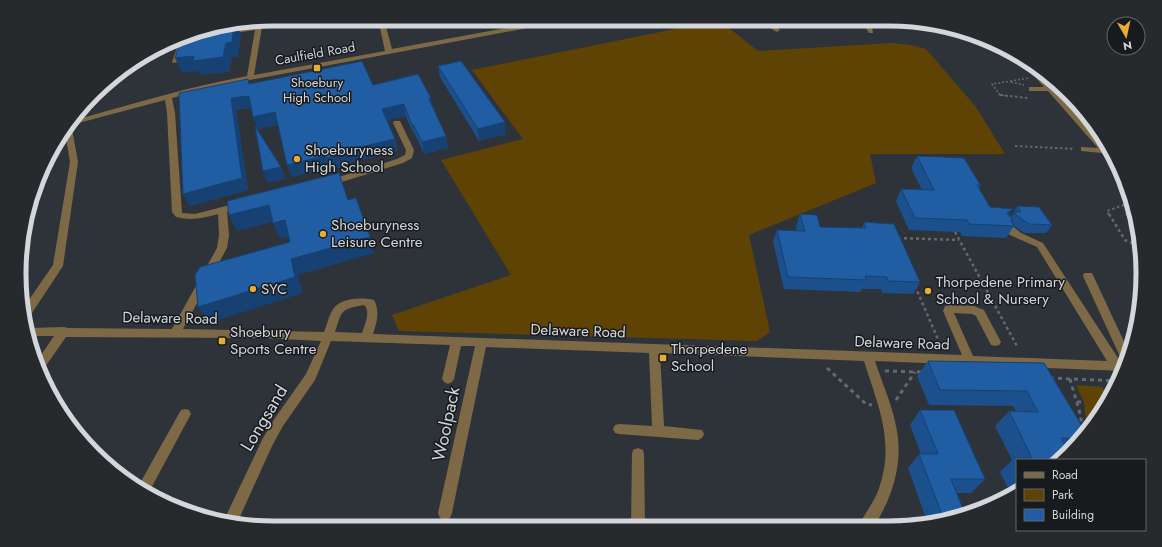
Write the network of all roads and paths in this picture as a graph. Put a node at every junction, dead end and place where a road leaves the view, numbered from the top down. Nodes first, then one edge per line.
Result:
1 (383, 26) edge
2 (528, 26) edge
3 (778, 26) edge
4 (868, 26) edge
5 (260, 27) edge
6 (772, 27) joint
7 (243, 28) edge
8 (871, 29) dead end
9 (226, 31) edge
10 (779, 32) dead end
11 (182, 44) edge
12 (389, 52) junction
13 (175, 62) edge
14 (1038, 76) edge
15 (250, 78) junction
16 (1032, 89) dead end
17 (1050, 89) junction
18 (193, 98) edge
19 (169, 100) junction
20 (78, 122) edge
21 (397, 123) dead end
22 (69, 135) edge
23 (1097, 140) edge
24 (1016, 146) dead end
25 (1084, 149) joint
26 (1103, 151) edge
27 (318, 185) edge
28 (251, 202) edge
29 (1126, 204) edge
30 (222, 210) junction
31 (1006, 225) edge
32 (955, 232) dead end
33 (959, 240) junction
34 (1134, 244) edge
35 (898, 245) edge
36 (1088, 276) dead end
37 (913, 280) edge
38 (29, 309) edge
39 (33, 332) edge
40 (64, 332) junction
41 (175, 333) junction
42 (328, 336) junction
43 (366, 338) junction
44 (457, 341) junction
45 (481, 342) junction
46 (995, 342) dead end
47 (940, 344) dead end
48 (1018, 348) dead end
49 (654, 349) junction
50 (1123, 352) edge
51 (868, 357) junction
52 (969, 361) junction
53 (43, 362) edge
54 (1119, 363) edge
55 (1118, 365) edge
56 (873, 371) junction
57 (930, 373) edge
58 (1048, 378) edge
59 (448, 379) dead end
60 (1070, 379) junction
61 (1111, 381) edge
62 (1077, 402) junction
63 (1084, 402) dead end
64 (185, 414) dead end
65 (619, 429) dead end
66 (1081, 429) edge
67 (658, 432) junction
68 (698, 434) dead end
69 (638, 454) dead end
70 (146, 485) edge
71 (445, 512) dead end
72 (232, 517) edge
73 (638, 521) edge
74 (870, 521) edge

1 - 12 street
2 - 12 street, Caulfield Road
3 - 6 street
4 - 8 street
5 - 15 street
6 - 10 street
7 - 9 street
11 - 13 street
12 - 15 street, Caulfield Road
14 - 17 street
15 - 19 street, Caulfield Road
16 - 17 street
17 - 23 street
18 - 19 street
19 - 20 street, Caulfield Road
19 - 30 street
21 - 27 street
22 - 38 street
24 - 25 path
25 - 26 street
28 - 30 street
29 - 34 path
30 - 41 street
31 - 54 street
32 - 33 path
33 - 35 path
33 - 48 path
36 - 50 street
37 - 47 path
39 - 40 street, Delaware Road
40 - 41 street, Delaware Road
40 - 53 street
41 - 42 street, Delaware Road
42 - 43 street, Delaware Road
42 - 43 street, Longsand
42 - 72 street, Longsand
43 - 44 street, Delaware Road
44 - 45 street, Delaware Road
44 - 59 street
45 - 49 street, Delaware Road
45 - 71 street, Woolpack
46 - 52 street
49 - 51 street, Delaware Road
49 - 67 street
51 - 52 street, Delaware Road
51 - 56 street
52 - 55 street, Delaware Road
56 - 57 path
56 - 74 street
58 - 60 path
60 - 61 path
60 - 62 path
62 - 63 path
62 - 66 path
64 - 70 street
65 - 67 street
67 - 68 street
69 - 73 street

